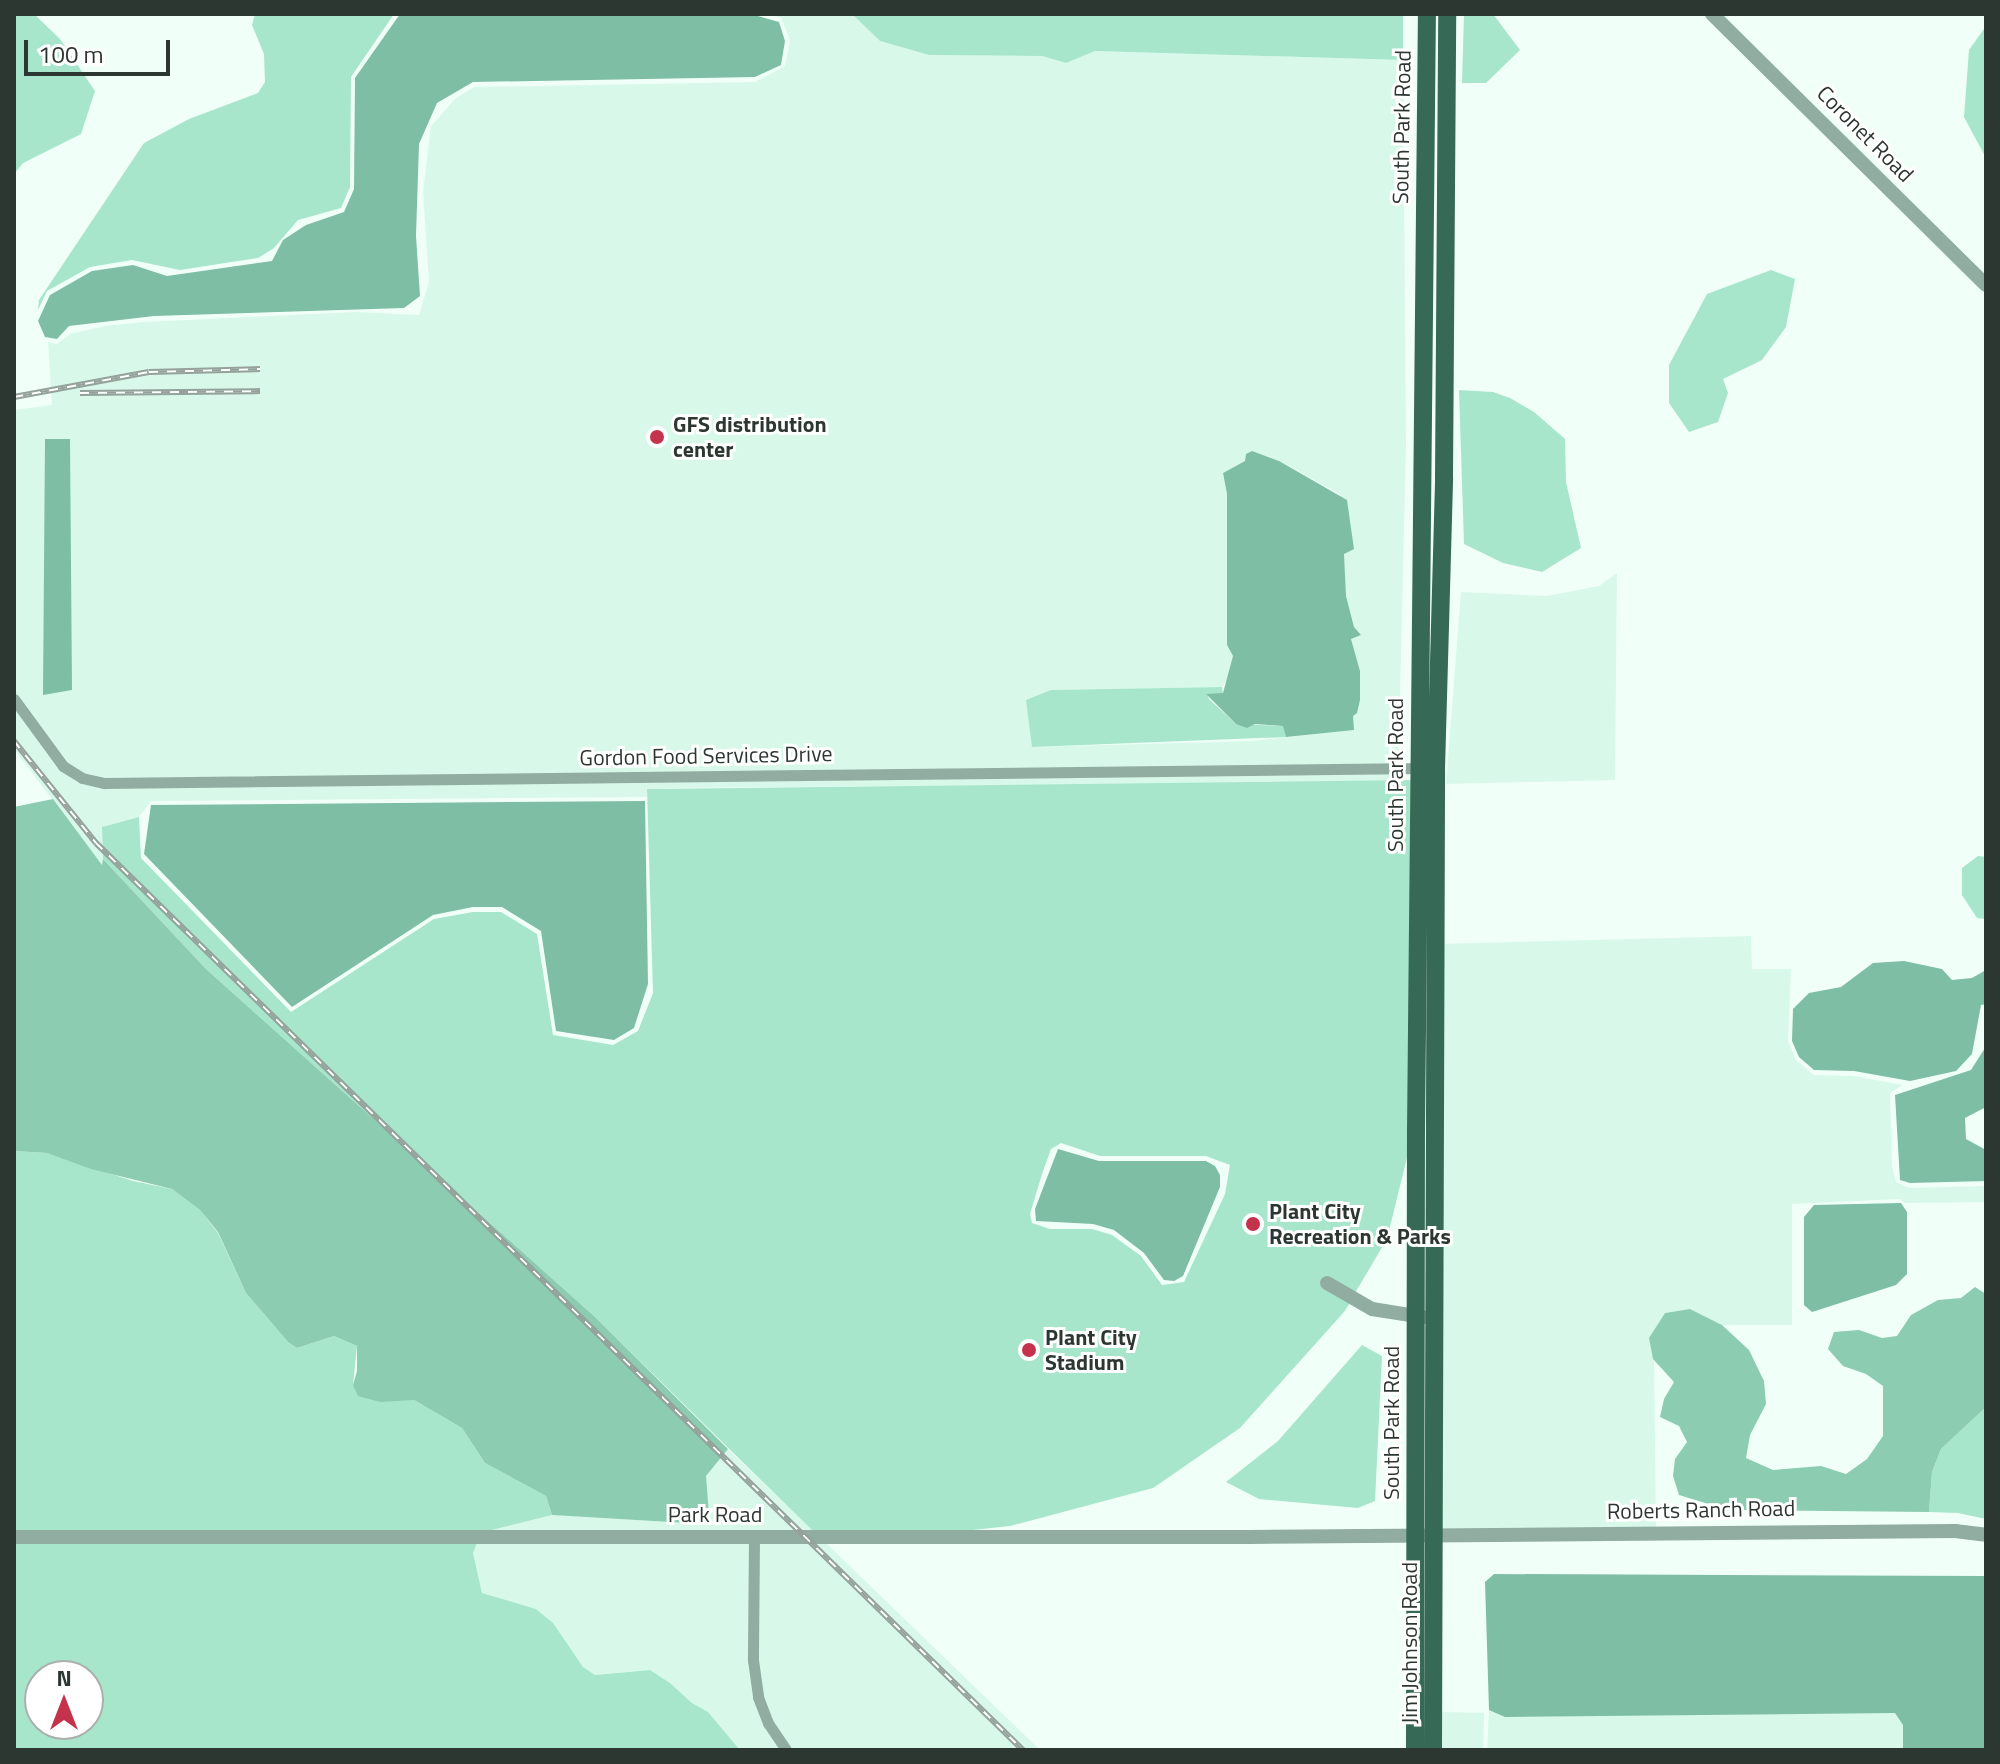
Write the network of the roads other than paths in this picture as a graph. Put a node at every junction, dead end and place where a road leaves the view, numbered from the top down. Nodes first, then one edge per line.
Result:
1 (1427, 14) edge
2 (1447, 14) edge
3 (1712, 14) edge
4 (1986, 285) edge
5 (14, 699) edge
6 (1428, 768) junction
7 (1428, 931) junction
8 (1327, 1283) dead end
9 (1427, 1318) junction
10 (1986, 1535) edge
11 (1425, 1536) junction
12 (14, 1537) edge
13 (754, 1537) junction
14 (1415, 1680) junction
15 (786, 1750) edge
16 (1415, 1750) edge
17 (1423, 1750) edge
18 (1433, 1750) edge

1 - 6 main road, South Park Road
2 - 6 main road, South Park Road
3 - 4 street, Coronet Road
5 - 6 street, Gordon Food Services Drive
6 - 7 main road, South Park Road
7 - 9 main road, South Park Road
7 - 9 main road, South Park Road
8 - 9 street
9 - 11 main road, South Park Road
9 - 11 main road, South Park Road
10 - 11 street, Roberts Ranch Road
11 - 13 street, Park Road
11 - 14 main road, Jim Johnson Road
11 - 18 main road, Jim Johnson Road
12 - 13 street, Park Road
13 - 15 street
14 - 16 main road, Jim Johnson Road
14 - 17 main road

